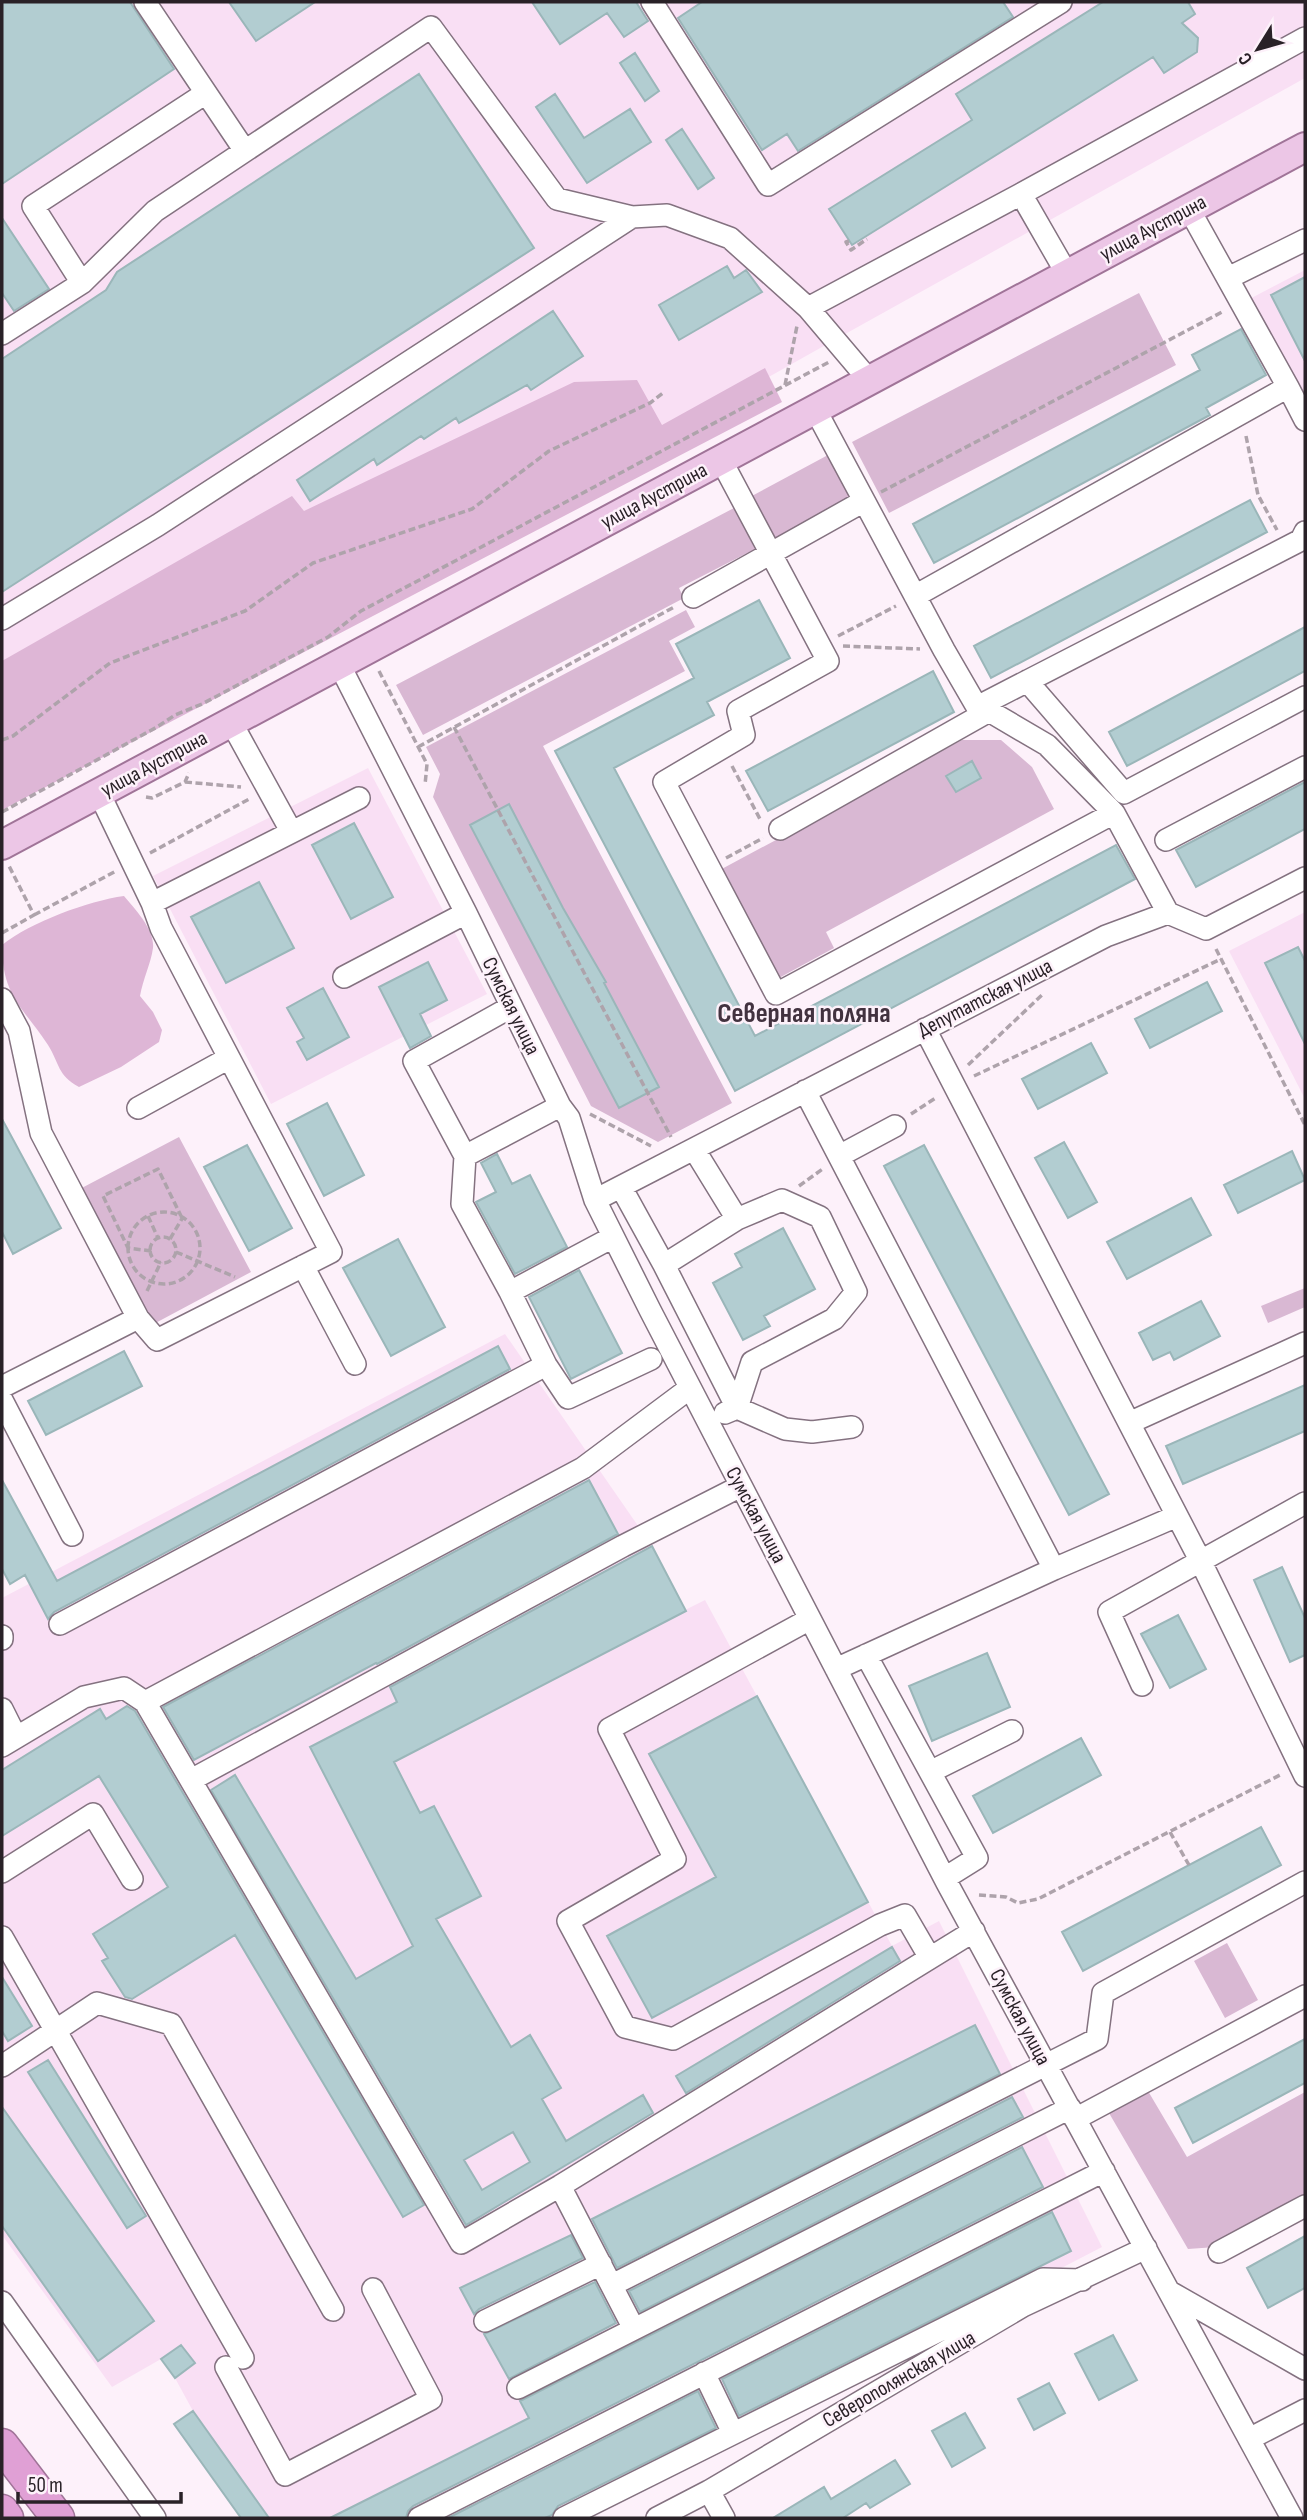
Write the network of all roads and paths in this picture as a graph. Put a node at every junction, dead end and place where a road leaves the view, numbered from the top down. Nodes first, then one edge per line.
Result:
1 (145, 2) edge
2 (652, 2) edge
3 (1060, 2) edge
4 (1305, 38) edge
5 (206, 93) junction
6 (1305, 147) edge
7 (245, 151) junction
8 (1021, 194) junction
9 (1189, 209) junction
10 (632, 217) junction
11 (867, 239) dead end
12 (1305, 240) edge
13 (849, 241) dead end
14 (1067, 274) junction
15 (1228, 278) junction
16 (82, 282) junction
17 (1241, 302) junction
18 (802, 317) junction
19 (2, 334) edge
20 (846, 353) junction
21 (869, 380) junction
22 (785, 385) junction
23 (1288, 387) junction
24 (663, 393) dead end
25 (816, 409) junction
26 (1242, 413) junction
27 (1305, 420) edge
28 (721, 460) junction
29 (864, 501) junction
30 (1300, 542) edge
31 (771, 552) junction
32 (915, 596) junction
33 (693, 597) joint
34 (2, 619) edge
35 (820, 645) junction
36 (944, 650) junction
37 (339, 664) junction
38 (375, 664) dead end
39 (1027, 681) junction
40 (1305, 697) edge
41 (983, 709) junction
42 (231, 722) junction
43 (454, 727) junction
44 (2, 740) edge
45 (418, 747) junction
46 (723, 748) junction
47 (1305, 767) edge
48 (185, 782) dead end
49 (425, 787) dead end
50 (268, 789) junction
51 (99, 793) junction
52 (359, 798) dead end
53 (2, 812) edge
54 (1114, 813) junction
55 (291, 831) junction
56 (774, 832) junction
57 (1166, 840) dead end
58 (5, 855) edge
59 (709, 867) junction
60 (1305, 878) edge
61 (152, 903) junction
62 (466, 913) junction
63 (1168, 913) junction
64 (1206, 929) junction
65 (2, 933) edge
66 (1221, 959) junction
67 (344, 977) dead end
68 (1048, 990) dead end
69 (2, 999) edge
70 (511, 1007) junction
71 (925, 1030) junction
72 (229, 1058) junction
73 (953, 1083) junction
74 (805, 1091) junction
75 (560, 1106) junction
76 (138, 1108) dead end
77 (584, 1111) dead end
78 (1305, 1125) edge
79 (895, 1126) joint
80 (683, 1146) junction
81 (658, 1149) dead end
82 (465, 1156) junction
83 (839, 1156) junction
84 (621, 1186) junction
85 (595, 1200) junction
86 (782, 1200) junction
87 (148, 1216) junction
88 (182, 1217) junction
89 (737, 1219) junction
90 (613, 1237) junction
91 (158, 1238) junction
92 (170, 1239) junction
93 (128, 1248) junction
94 (151, 1251) junction
95 (176, 1252) junction
96 (197, 1261) junction
97 (161, 1262) junction
98 (664, 1265) junction
99 (303, 1266) junction
100 (152, 1281) junction
101 (260, 1288) junction
102 (510, 1292) junction
103 (138, 1318) junction
104 (1305, 1343) edge
105 (651, 1359) dead end
106 (355, 1364) dead end
107 (546, 1365) junction
108 (2, 1387) edge
109 (690, 1388) junction
110 (2, 1400) edge
111 (737, 1408) junction
112 (707, 1420) junction
113 (1129, 1423) junction
114 (852, 1427) dead end
115 (741, 1486) junction
116 (1305, 1503) edge
117 (1177, 1516) junction
118 (72, 1535) dead end
119 (1200, 1560) junction
120 (1054, 1569) junction
121 (810, 1619) junction
122 (60, 1624) dead end
123 (866, 1655) junction
124 (836, 1669) junction
125 (1142, 1685) dead end
126 (145, 1702) junction
127 (2, 1709) edge
128 (1012, 1731) dead end
129 (9, 1741) edge
130 (930, 1772) junction
131 (1305, 1776) edge
132 (191, 1780) junction
133 (1262, 1785) dead end
134 (1170, 1832) junction
135 (1189, 1865) dead end
136 (2, 1872) edge
137 (945, 1878) junction
138 (132, 1880) dead end
139 (1305, 1882) edge
140 (968, 1895) dead end
141 (974, 1931) junction
142 (2, 1937) edge
143 (930, 1958) junction
144 (1305, 1996) edge
145 (56, 2030) junction
146 (2, 2066) edge
147 (1046, 2066) junction
148 (1073, 2114) junction
149 (1104, 2171) junction
150 (560, 2186) junction
151 (1305, 2206) edge
152 (1146, 2248) junction
153 (1219, 2252) dead end
154 (601, 2264) junction
155 (1082, 2280) junction
156 (612, 2285) junction
157 (373, 2289) dead end
158 (1169, 2292) junction
159 (2, 2302) edge
160 (333, 2310) dead end
161 (485, 2321) dead end
162 (634, 2329) junction
163 (1305, 2370) edge
164 (704, 2374) junction
165 (517, 2388) dead end
166 (1305, 2408) edge
167 (733, 2433) junction
168 (1249, 2439) junction
169 (2, 2445) edge
170 (709, 2491) junction
171 (2, 2511) edge
172 (7, 2518) edge
173 (58, 2518) edge
174 (155, 2518) edge
175 (419, 2518) edge
176 (564, 2518) edge
177 (657, 2518) edge
178 (724, 2518) edge
179 (1292, 2518) edge

1 - 5 street
2 - 3 street
4 - 8 street
5 - 7 street
5 - 16 street
6 - 9 main road, улица Аустрина
7 - 10 street
7 - 16 street
8 - 14 street
8 - 18 street
9 - 14 main road, улица Аустрина
9 - 15 street
10 - 18 street
10 - 34 street
11 - 13 path
12 - 15 street
14 - 21 main road, улица Аустрина
15 - 17 street
16 - 19 street
17 - 23 street
17 - 29 path
18 - 20 street
18 - 22 path
20 - 21 street
20 - 22 path
21 - 25 main road, улица Аустрина
22 - 53 path
23 - 26 street
23 - 27 street
24 - 44 path
25 - 28 main road, улица Аустрина
25 - 29 street
26 - 30 path
26 - 32 street
28 - 31 street
28 - 37 main road, улица Аустрина
29 - 31 street
29 - 32 street
30 - 39 street
31 - 33 street
31 - 35 street
32 - 35 path
32 - 36 street
33 - 43 path
35 - 36 path
35 - 46 street
36 - 41 street
37 - 42 main road, улица Аустрина
37 - 62 street, Сумская улица
38 - 45 path
39 - 40 street
39 - 41 street
41 - 54 street
41 - 56 street
42 - 50 street
42 - 51 main road, улица Аустрина
43 - 45 path
43 - 80 path
45 - 49 path
46 - 56 path
46 - 59 street
47 - 57 street
48 - 50 path
50 - 55 street
51 - 58 main road, улица Аустрина
51 - 61 street
52 - 55 street
54 - 59 street
54 - 63 street
55 - 61 street
56 - 59 path
58 - 65 path
60 - 64 street
61 - 72 street
62 - 67 street
62 - 70 street, Сумская улица
63 - 64 street
63 - 71 street, Депутатская улица
64 - 66 path
66 - 73 path
66 - 78 path
68 - 73 path
69 - 103 street
70 - 75 street, Сумская улица
70 - 82 street
71 - 73 street
71 - 74 street, Депутатская улица
72 - 76 street
72 - 99 street
73 - 79 path
73 - 113 street
74 - 80 street, Депутатская улица
74 - 83 street
75 - 82 street
75 - 85 street, Сумская улица
77 - 81 path
79 - 83 street
80 - 84 street, Депутатская улица
80 - 89 street
82 - 102 street
83 - 86 path
83 - 120 street
84 - 85 street, Депутатская улица
84 - 98 street
85 - 90 street, Сумская улица
86 - 89 street
86 - 111 street
87 - 88 path
87 - 91 path
87 - 93 path
88 - 92 path
88 - 93 path
88 - 96 path
89 - 98 street
90 - 102 street
90 - 109 street, Сумская улица
91 - 92 path
91 - 94 path
92 - 95 path
93 - 94 path
93 - 100 path
94 - 97 path
95 - 96 path
95 - 97 path
96 - 100 path
96 - 101 path
97 - 100 path
98 - 111 street
99 - 101 street
99 - 106 street
101 - 103 street
102 - 107 street
103 - 108 street
104 - 113 street
105 - 107 street
107 - 122 street
109 - 112 street, Сумская улица
109 - 126 street
110 - 118 street
111 - 112 street
111 - 114 street
112 - 115 street, Сумская улица
113 - 117 street
115 - 121 street, Сумская улица
115 - 132 street
116 - 119 street
117 - 119 street
117 - 120 street
119 - 125 street
119 - 131 street
120 - 123 street
121 - 124 street, Сумская улица
121 - 143 street
123 - 124 street
123 - 130 street
124 - 137 street, Сумская улица
126 - 129 street
126 - 132 street
127 - 129 street
128 - 130 street
130 - 137 street
132 - 150 street
133 - 134 path
134 - 135 path
134 - 140 path
136 - 138 street
137 - 141 street, Сумская улица
139 - 147 street
141 - 143 street
141 - 147 street, Сумская улица
142 - 145 street
143 - 150 street
144 - 148 street
145 - 146 street
145 - 157 street
145 - 160 street
147 - 148 street, Сумская улица
147 - 156 street
148 - 149 street, Сумская улица
148 - 162 street
149 - 152 street, Сумская улица
149 - 164 street
150 - 154 street
151 - 153 street
152 - 155 street, Северополянская улица
152 - 158 street, Сумская улица
154 - 156 street
154 - 161 street
155 - 167 street
155 - 170 street, Северополянская улица
156 - 162 street
158 - 163 street
158 - 168 street, Сумская улица
159 - 174 street
162 - 165 street
164 - 167 street
164 - 175 street
166 - 168 street
167 - 176 street
168 - 179 street
169 - 173 highway
170 - 177 street, Северополянская улица
170 - 178 street
171 - 172 highway

